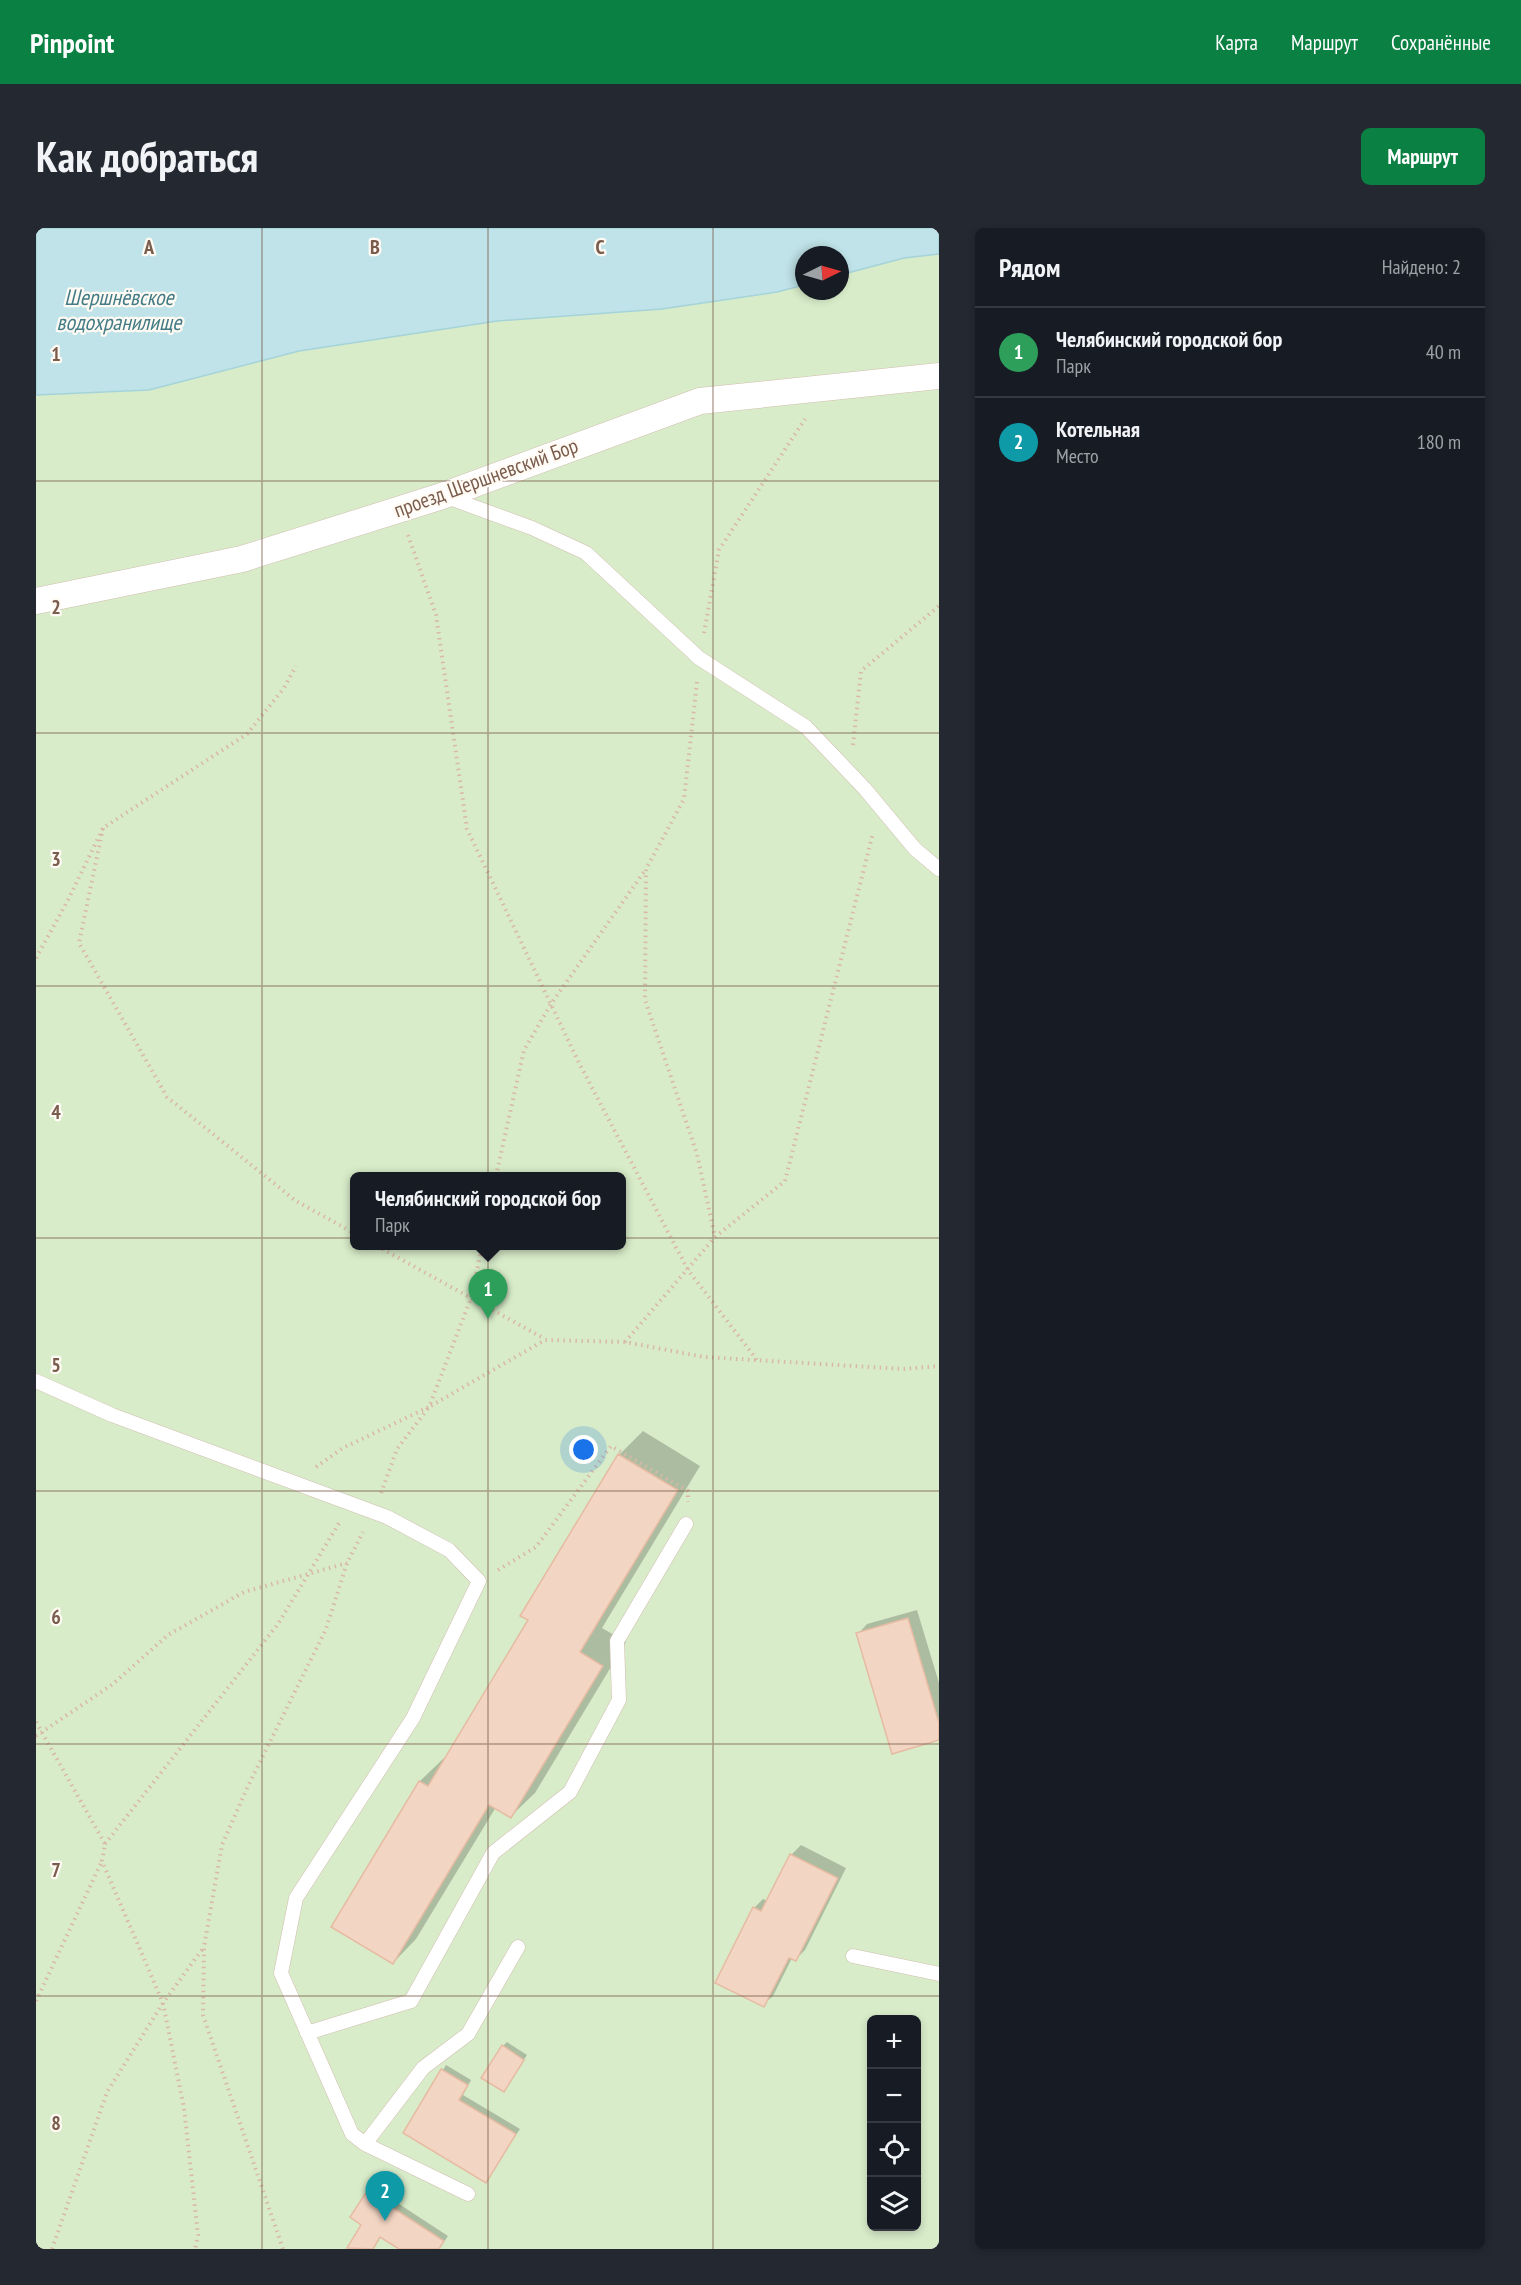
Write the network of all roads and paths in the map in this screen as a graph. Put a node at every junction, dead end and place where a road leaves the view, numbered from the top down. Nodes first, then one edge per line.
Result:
1 (939, 376) edge
2 (825, 389) junction
3 (442, 496) junction
4 (399, 510) junction
5 (36, 601) edge
6 (939, 606) edge
7 (699, 658) junction
8 (296, 666) dead end
9 (853, 747) dead end
10 (103, 828) junction
11 (874, 831) dead end
12 (646, 869) junction
13 (939, 869) edge
14 (36, 958) edge
15 (551, 1004) junction
16 (497, 1172) edge
17 (350, 1231) edge
18 (715, 1237) junction
19 (386, 1250) edge
20 (481, 1250) edge
21 (688, 1270) junction
22 (471, 1298) junction
23 (545, 1340) dead end
24 (625, 1342) dead end
25 (758, 1360) dead end
26 (36, 1381) edge
27 (296, 1482) junction
28 (351, 1502) junction
29 (686, 1524) joint
30 (347, 1563) dead end
31 (308, 1574) junction
32 (479, 1581) junction
33 (36, 1722) edge
34 (41, 1731) junction
35 (36, 1736) edge
36 (105, 1844) junction
37 (102, 1861) junction
38 (204, 1947) dead end
39 (518, 1947) dead end
40 (853, 1956) dead end
41 (939, 1974) edge
42 (36, 2001) edge
43 (163, 2003) junction
44 (307, 2033) junction
45 (365, 2144) junction
46 (468, 2194) dead end
47 (52, 2249) edge
48 (195, 2249) edge

1 - 2 street, проезд Шершневский Бор
2 - 3 street, проезд Шершневский Бор
2 - 7 path
3 - 4 street, проезд Шершневский Бор
3 - 7 lane
4 - 5 street, проезд Шершневский Бор
4 - 15 path
6 - 9 path
7 - 12 path
7 - 13 lane
8 - 10 path
10 - 14 path
10 - 17 path
11 - 18 path
12 - 15 path
12 - 18 path
15 - 16 path
15 - 21 path
18 - 21 path
19 - 22 path
20 - 22 path
21 - 24 path
21 - 25 path
22 - 23 path
22 - 27 path
26 - 27 lane
27 - 28 lane
28 - 31 path
28 - 32 lane
29 - 32 path
29 - 44 lane
30 - 31 path
31 - 34 path
31 - 36 path
32 - 44 lane
33 - 34 path
34 - 35 path
34 - 36 path
36 - 37 path
37 - 42 path
37 - 43 path
38 - 43 path
39 - 45 lane
40 - 41 lane
43 - 47 path
43 - 48 path
44 - 45 lane
45 - 46 lane

